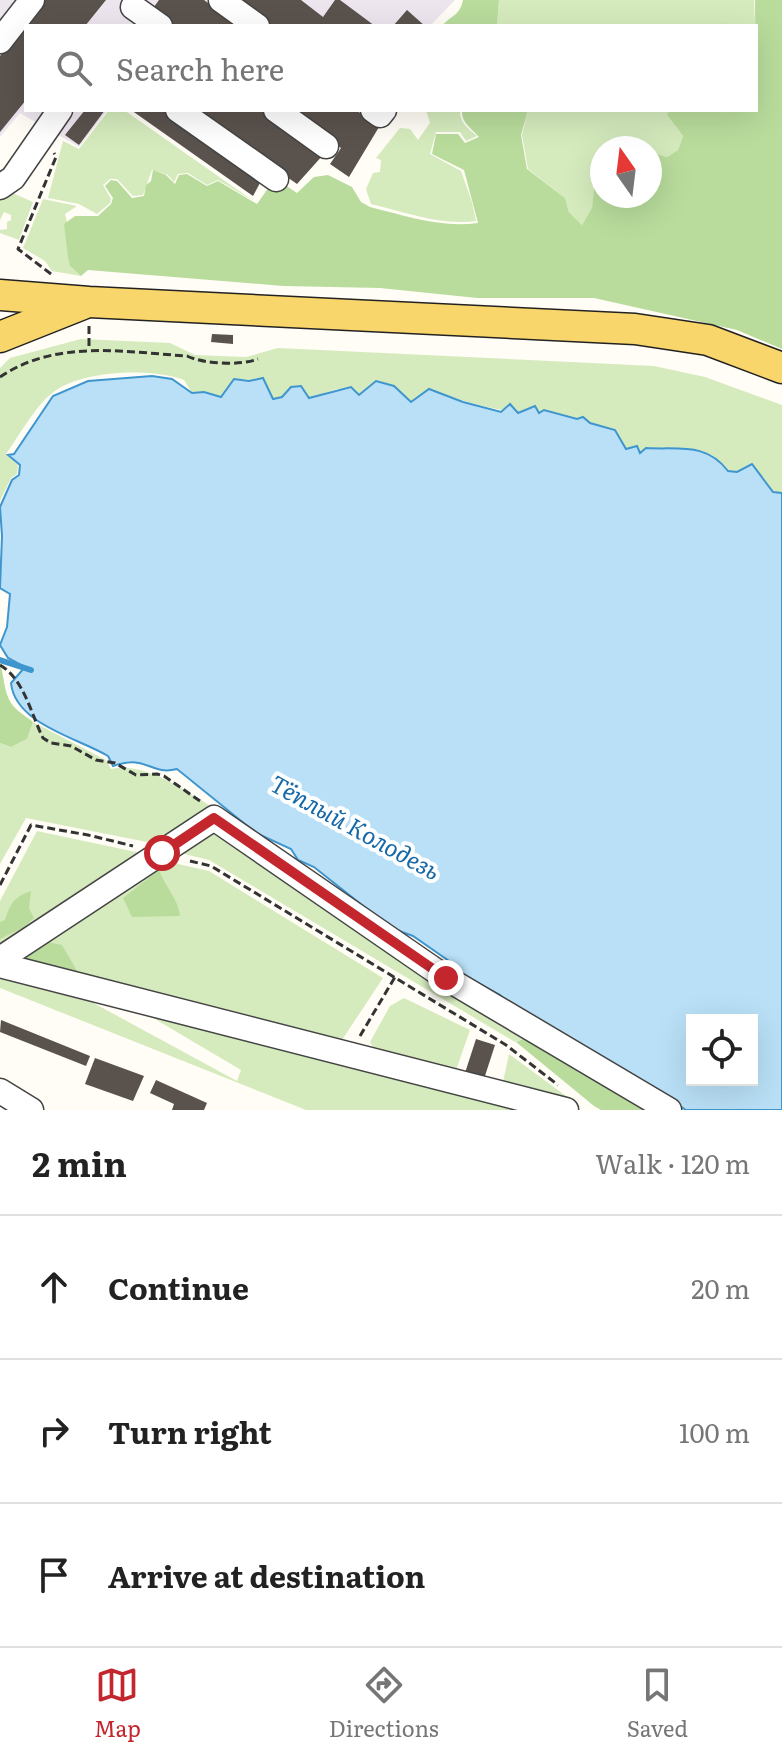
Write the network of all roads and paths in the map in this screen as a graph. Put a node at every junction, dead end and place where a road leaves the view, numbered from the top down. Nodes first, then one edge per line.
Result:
1 (221, 0) edge
2 (24, 3) edge
3 (130, 11) edge
4 (156, 24) edge
5 (254, 24) edge
6 (0, 41) edge
7 (59, 112) edge
8 (181, 112) edge
9 (279, 112) edge
10 (43, 134) junction
11 (326, 146) dead end
12 (276, 179) dead end
13 (0, 187) edge
14 (18, 249) dead end
15 (0, 295) edge
16 (89, 302) junction
17 (0, 337) edge
18 (258, 359) dead end
19 (782, 368) edge
20 (0, 377) edge
21 (0, 665) edge
22 (214, 818) junction
23 (162, 853) junction
24 (0, 885) edge
25 (0, 959) edge
26 (0, 965) edge
27 (395, 977) junction
28 (348, 1055) junction
29 (0, 1091) edge
30 (566, 1101) edge
31 (31, 1110) edge
32 (669, 1110) edge

1 - 5 street
2 - 6 street
3 - 4 street
7 - 10 street
8 - 12 street
9 - 11 street
10 - 13 street
10 - 14 path
15 - 16 main road
16 - 17 main road
16 - 19 main road
18 - 20 path
21 - 22 path
22 - 23 street
22 - 32 street
23 - 24 path
23 - 25 street
23 - 27 path
26 - 28 street
27 - 28 path
27 - 30 path
28 - 30 street
29 - 31 street

